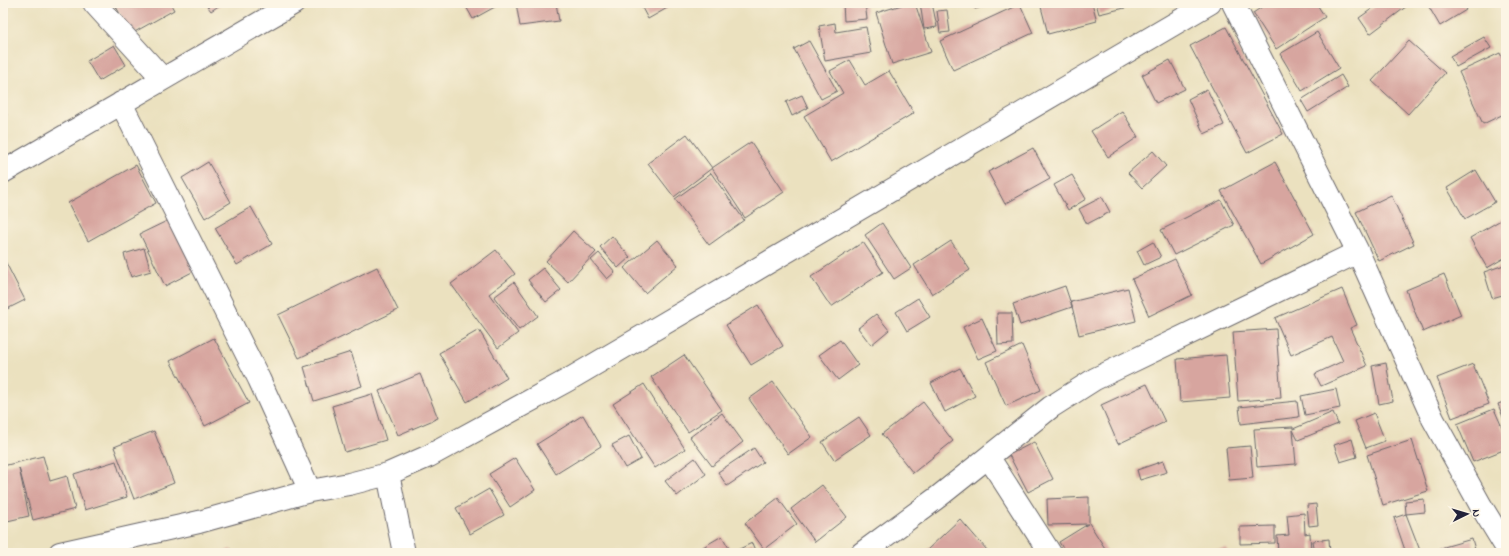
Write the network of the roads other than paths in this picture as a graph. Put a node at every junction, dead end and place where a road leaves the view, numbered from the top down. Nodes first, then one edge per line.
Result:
1 (94, 3) edge
2 (294, 3) edge
3 (1210, 3) edge
4 (1233, 3) edge
5 (163, 79) junction
6 (121, 103) junction
7 (3, 172) edge
8 (1358, 252) junction
9 (989, 458) junction
10 (388, 474) junction
11 (310, 491) junction
12 (1506, 547) edge
13 (60, 553) edge
14 (404, 553) edge
15 (862, 553) edge
16 (1050, 553) edge

1 - 5 street
2 - 5 street
3 - 10 street
4 - 8 street
5 - 6 street
6 - 7 street
6 - 11 street
8 - 9 street
8 - 12 street
9 - 15 street
9 - 16 street
10 - 11 street
10 - 14 street
11 - 13 street

